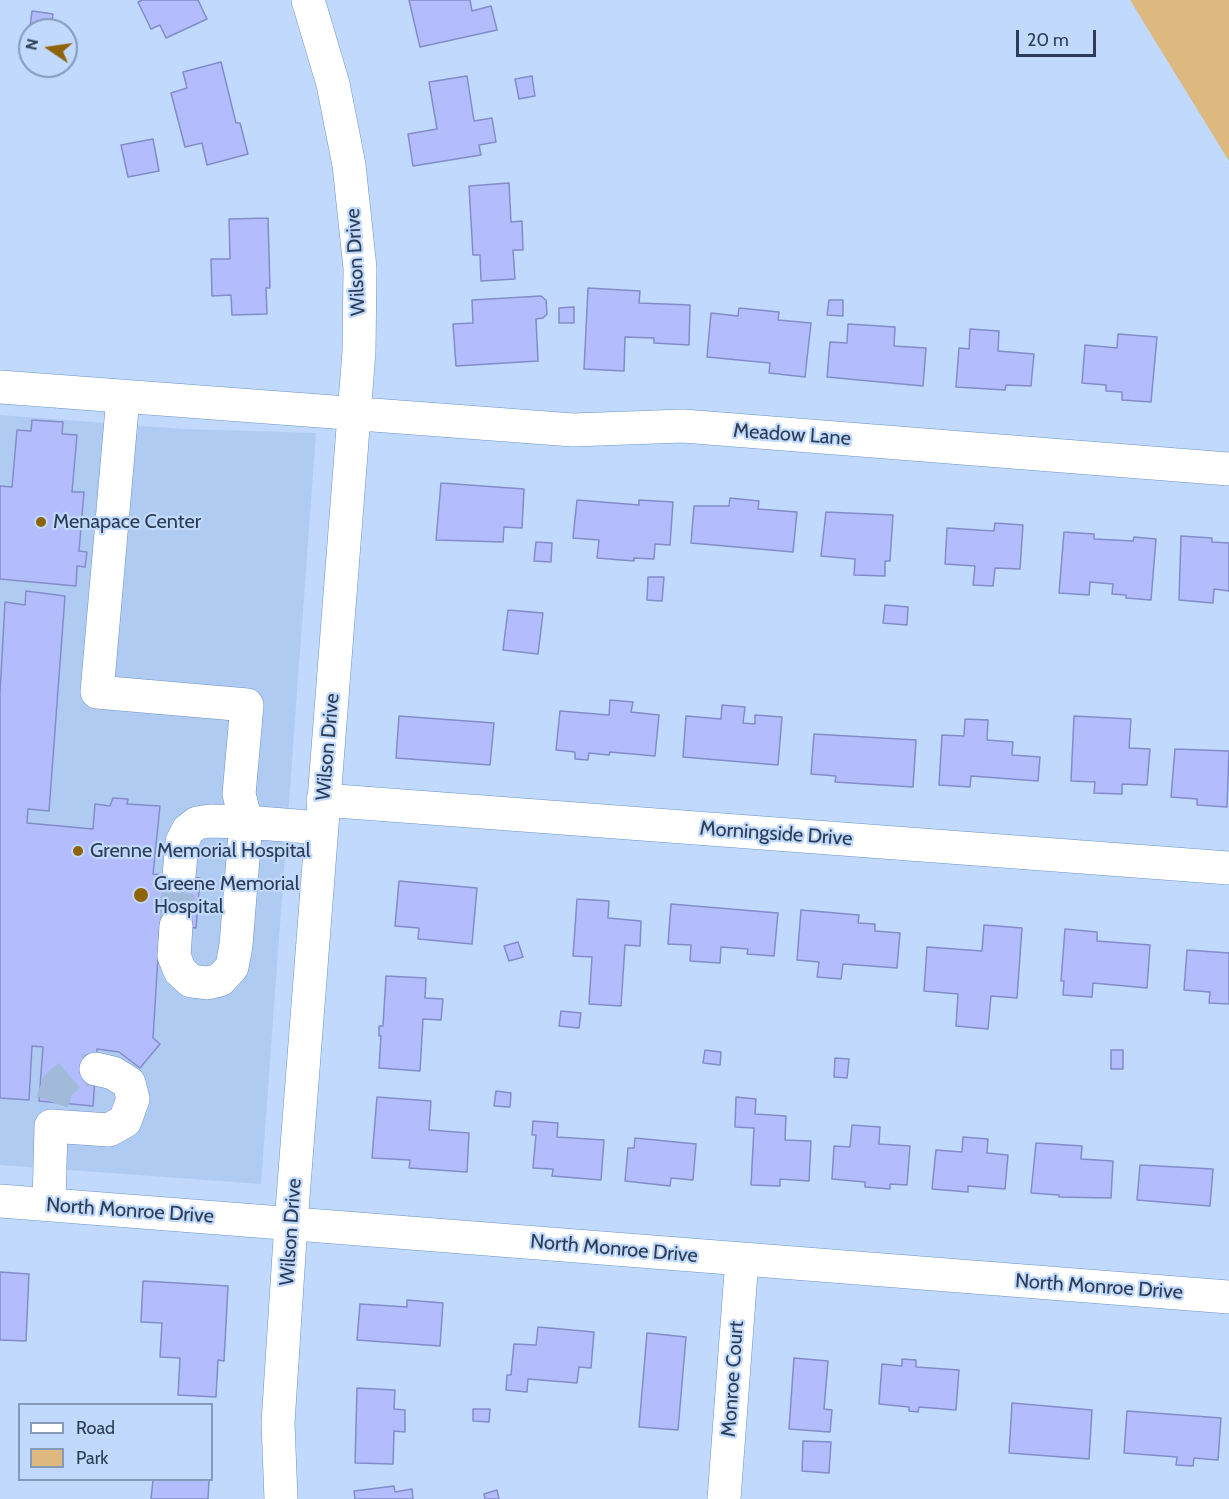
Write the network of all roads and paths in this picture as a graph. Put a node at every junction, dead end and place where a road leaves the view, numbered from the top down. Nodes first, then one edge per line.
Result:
1 (308, 0) edge
2 (0, 387) edge
3 (123, 397) junction
4 (355, 412) junction
5 (1229, 469) edge
6 (322, 814) junction
7 (246, 822) junction
8 (1229, 868) edge
9 (179, 876) tunnel mouth
10 (176, 926) tunnel mouth
11 (96, 1069) tunnel mouth
12 (0, 1201) edge
13 (49, 1205) junction
14 (291, 1223) junction
15 (742, 1259) junction
16 (1229, 1297) edge
17 (281, 1499) edge
18 (724, 1499) edge

1 - 4 street, Wilson Drive
2 - 3 street, Meadow Lane
3 - 4 street, Meadow Lane
3 - 7 street
4 - 5 street, Meadow Lane
4 - 6 street, Wilson Drive
6 - 7 street, Morningside Drive
6 - 8 street, Morningside Drive
6 - 14 street, Wilson Drive
7 - 9 street, Morningside Drive
7 - 10 street
11 - 13 street
12 - 13 street, North Monroe Drive
13 - 14 street, North Monroe Drive
14 - 15 street, North Monroe Drive
14 - 17 street, Wilson Drive
15 - 16 street, North Monroe Drive
15 - 18 street, Monroe Court

